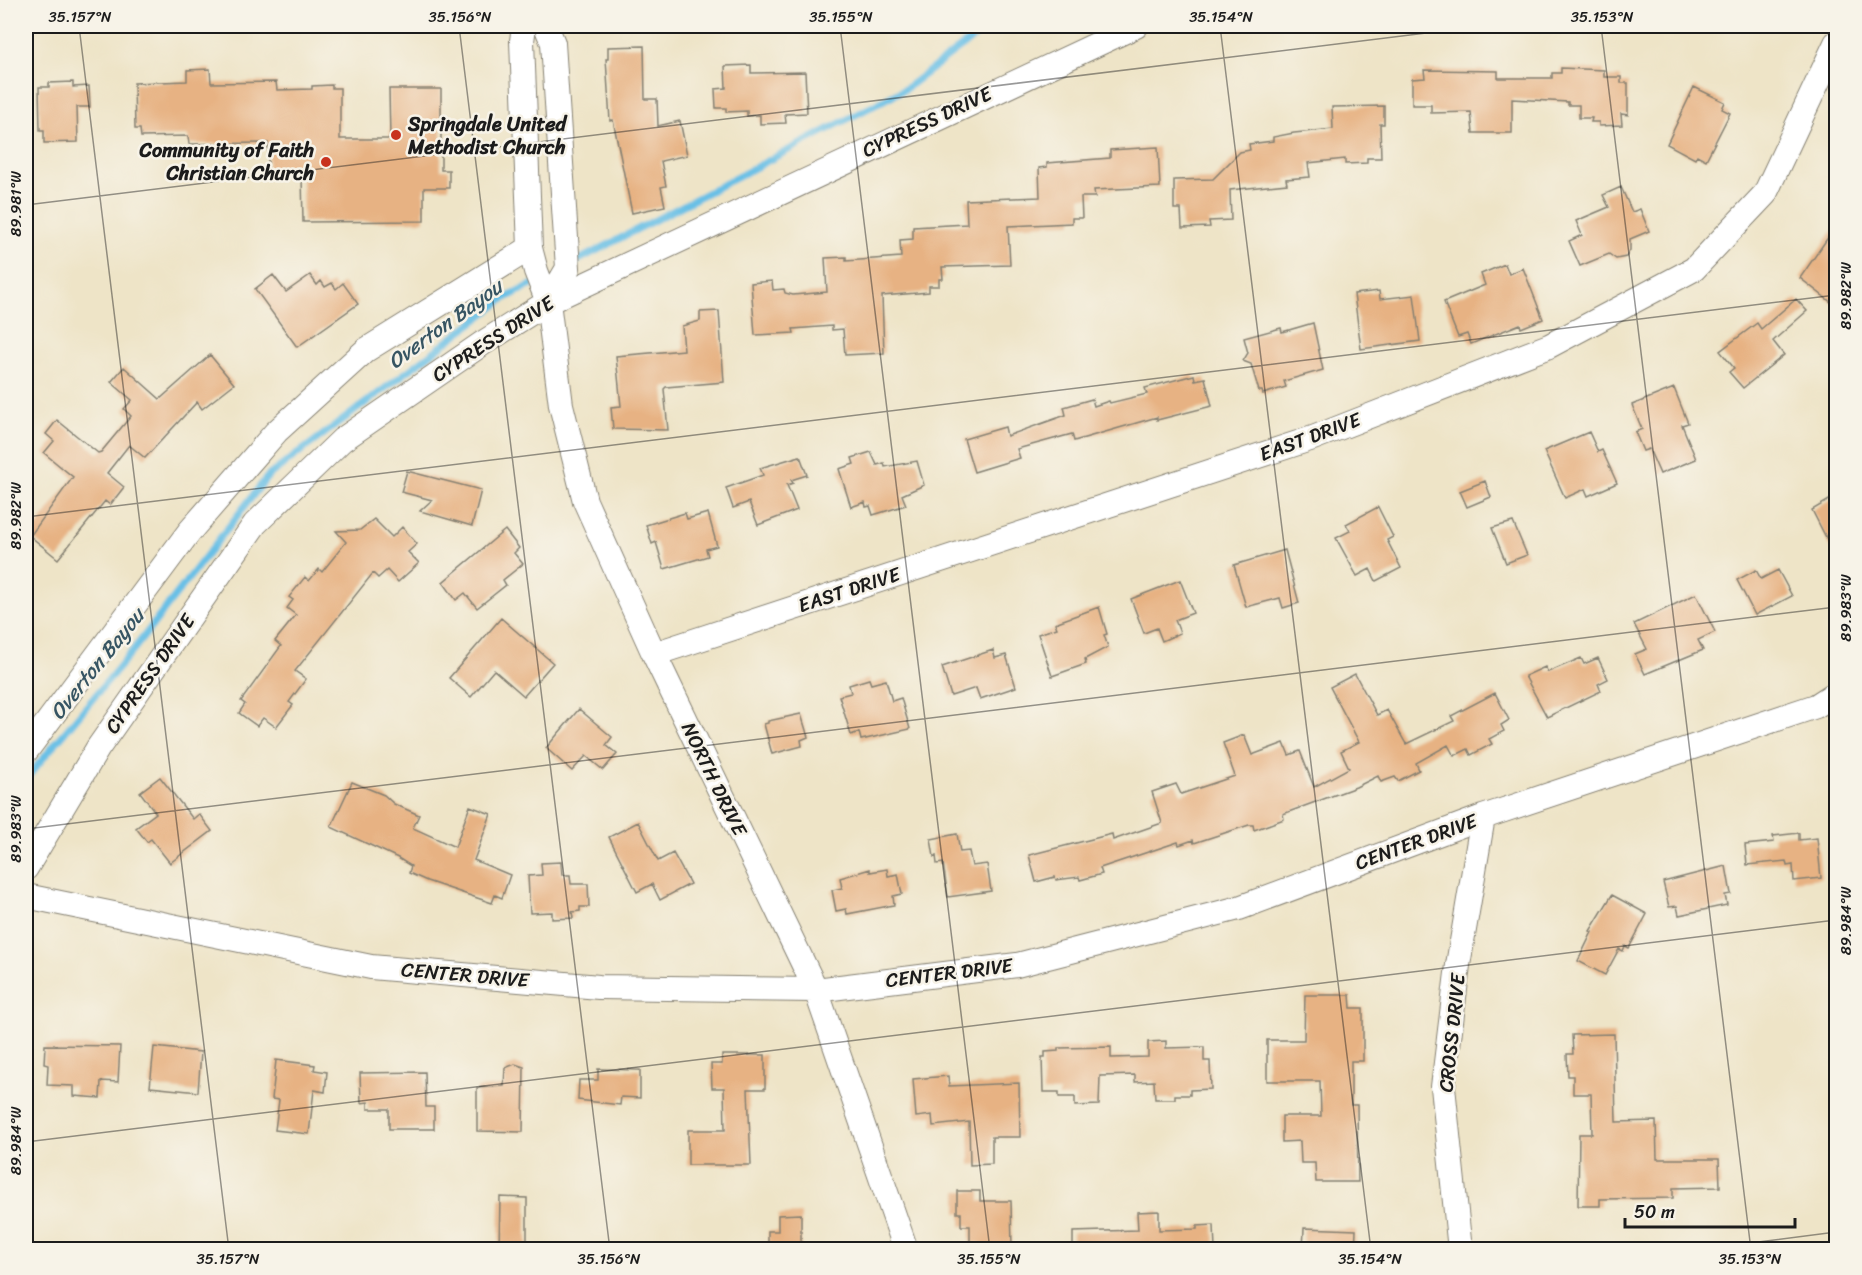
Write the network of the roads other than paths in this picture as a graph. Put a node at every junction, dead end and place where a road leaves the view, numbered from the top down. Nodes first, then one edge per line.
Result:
1 (524, 26) edge
2 (546, 26) edge
3 (1136, 26) edge
4 (1836, 43) edge
5 (544, 278) junction
6 (654, 654) junction
7 (1836, 693) edge
8 (26, 751) edge
9 (1483, 818) junction
10 (26, 868) edge
11 (26, 897) edge
12 (816, 990) junction
13 (906, 1250) edge
14 (1460, 1250) edge

1 - 5 street, NORTH DRIVE
2 - 5 street, NORTH DRIVE
3 - 5 street, CYPRESS DRIVE
4 - 6 street, EAST DRIVE
5 - 6 street, NORTH DRIVE
5 - 8 street, CYPRESS DRIVE
5 - 10 street, CYPRESS DRIVE
6 - 12 street, NORTH DRIVE
7 - 9 street, CENTER DRIVE
9 - 12 street, CENTER DRIVE
9 - 14 street, CROSS DRIVE
11 - 12 street, CENTER DRIVE
12 - 13 street, NORTH DRIVE

